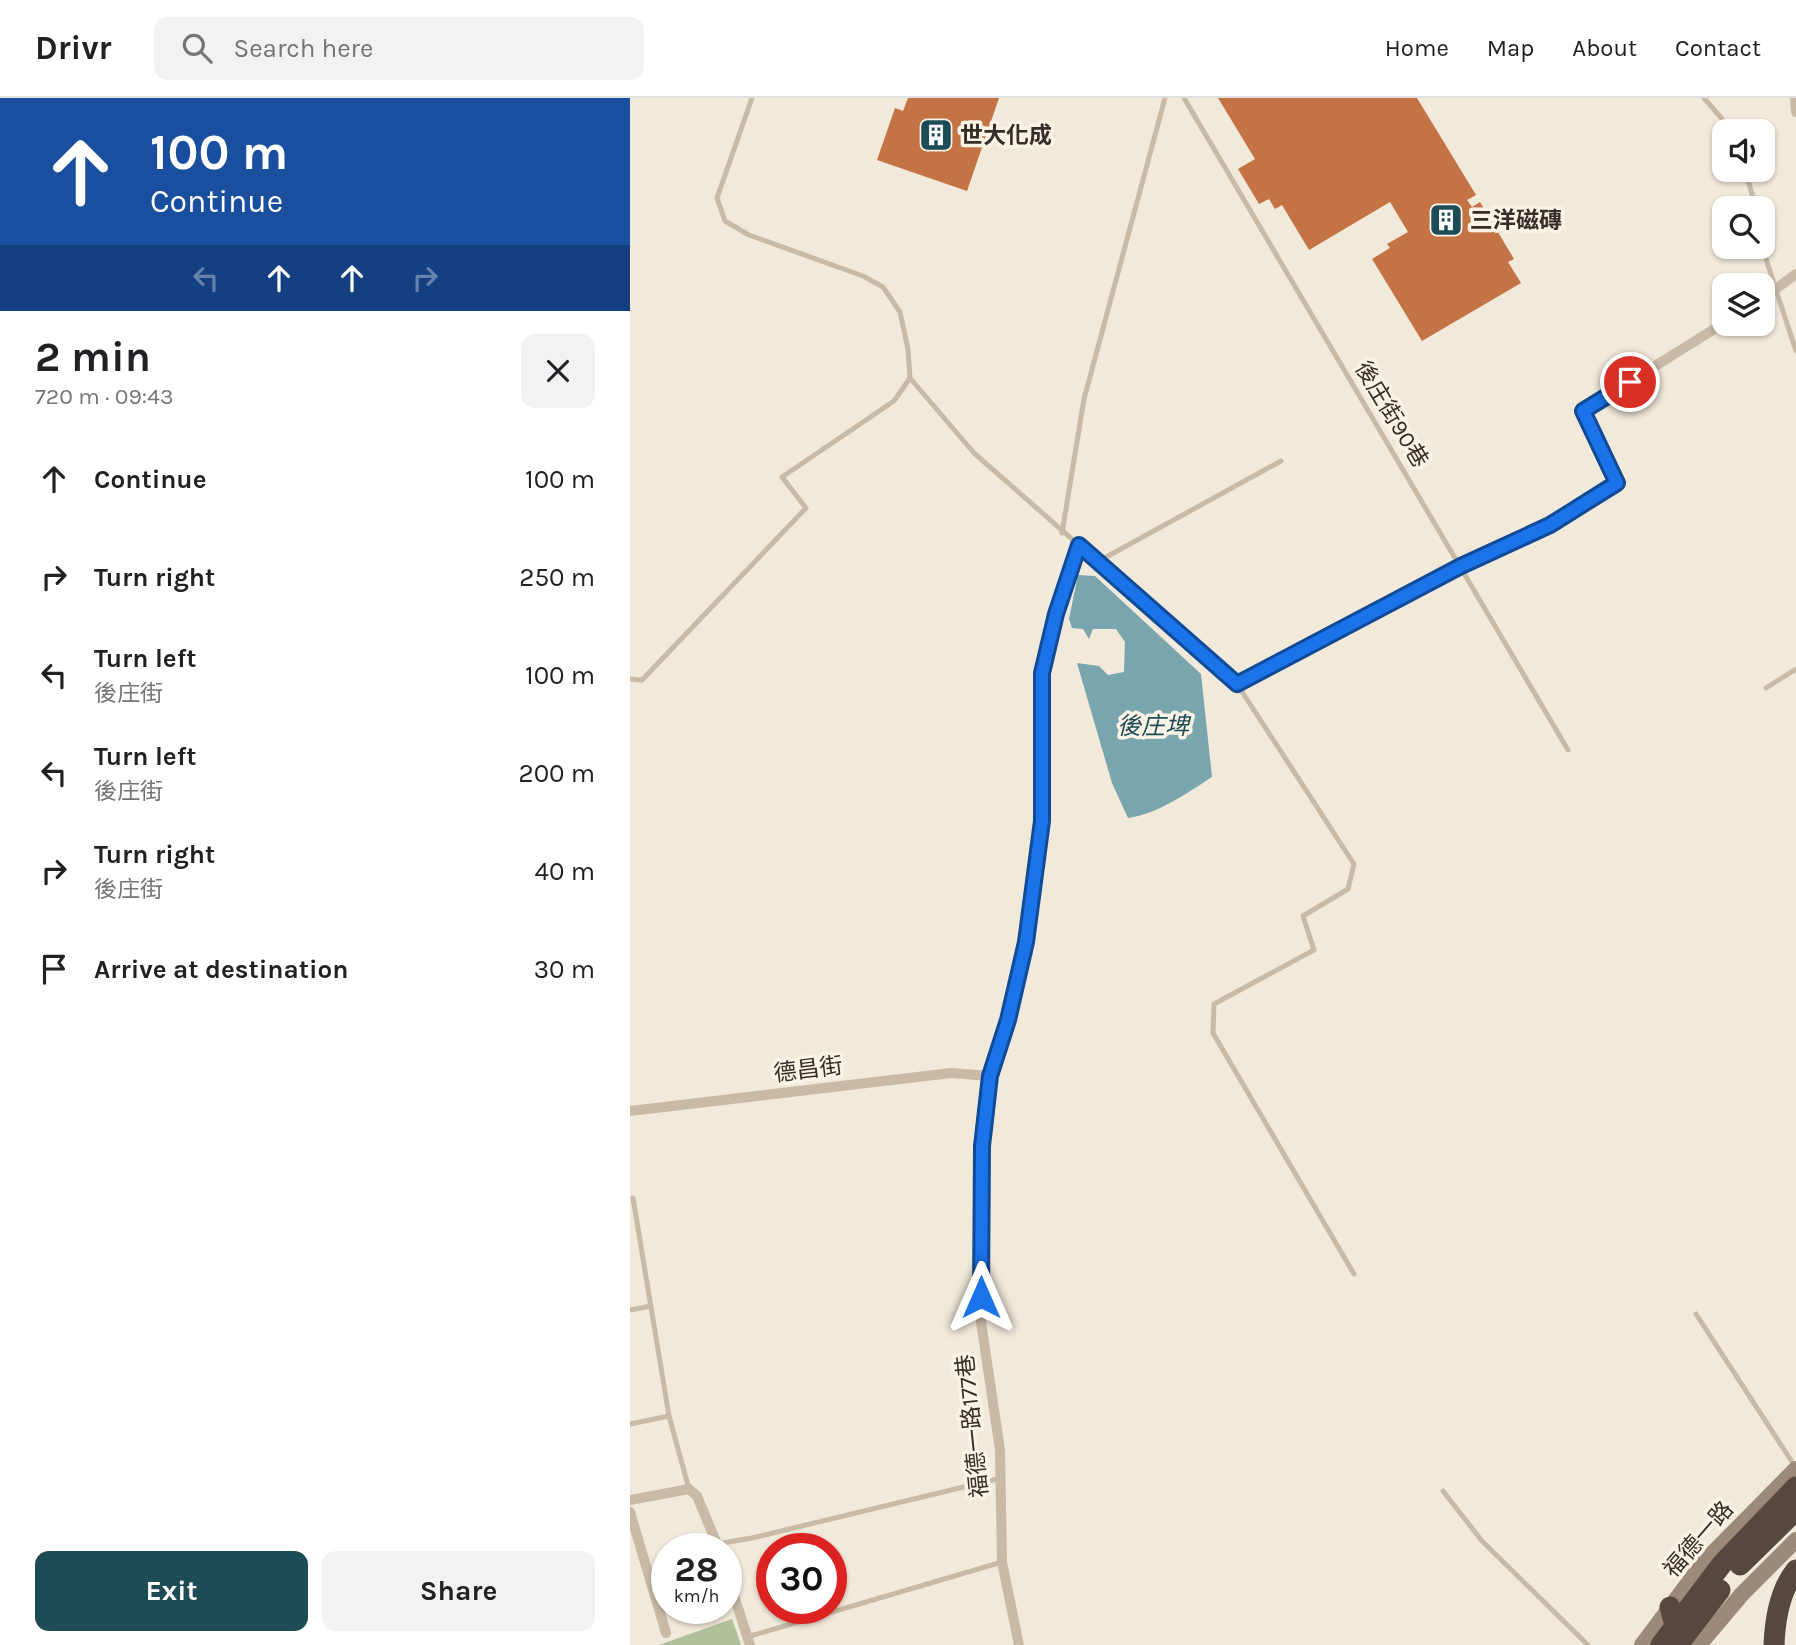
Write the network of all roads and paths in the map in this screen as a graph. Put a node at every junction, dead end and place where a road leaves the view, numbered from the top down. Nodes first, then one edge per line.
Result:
1 (752, 98) edge
2 (1165, 98) edge
3 (1184, 98) edge
4 (1704, 98) edge
5 (1795, 98) edge
6 (1796, 111) edge
7 (1722, 119) edge
8 (1796, 274) edge
9 (1775, 290) edge
10 (1775, 294) edge
11 (1712, 330) edge
12 (1796, 351) edge
13 (909, 379) junction
14 (1281, 461) dead end
15 (1062, 533) junction
16 (1079, 545) junction
17 (1099, 561) junction
18 (1461, 566) junction
19 (1796, 669) edge
20 (630, 680) edge
21 (1237, 684) junction
22 (1766, 688) dead end
23 (1568, 750) dead end
24 (990, 1076) junction
25 (630, 1111) edge
26 (633, 1198) dead end
27 (1354, 1274) dead end
28 (651, 1306) junction
29 (630, 1310) edge
30 (1696, 1314) dead end
31 (669, 1416) junction
32 (630, 1424) edge
33 (1796, 1468) edge
34 (1000, 1478) junction
35 (1796, 1487) edge
36 (689, 1489) junction
37 (1443, 1490) dead end
38 (630, 1500) edge
39 (1796, 1510) edge
40 (630, 1512) edge
41 (713, 1533) edge
42 (742, 1540) edge
43 (1796, 1540) edge
44 (1002, 1562) junction
45 (1796, 1570) edge
46 (1670, 1607) junction
47 (742, 1622) edge
48 (666, 1633) dead end
49 (748, 1641) edge
50 (1019, 1645) edge
51 (1588, 1645) edge
52 (1642, 1645) edge
53 (1661, 1645) edge
54 (1679, 1645) edge
55 (1699, 1645) edge
56 (1773, 1645) edge

1 - 13 lane
2 - 15 lane
3 - 18 lane, 後庄街90巷
4 - 7 lane
5 - 6 street
8 - 9 street
10 - 12 lane
11 - 18 street
13 - 15 lane
13 - 20 lane
14 - 17 lane
15 - 16 lane
16 - 17 lane
16 - 24 street, 福德一路177巷
17 - 21 lane
18 - 21 street
18 - 23 lane, 後庄街90巷
19 - 22 lane
21 - 27 lane
24 - 25 street, 德昌街
24 - 34 street, 福德一路177巷
26 - 28 lane
28 - 29 lane
28 - 31 lane
30 - 33 lane
31 - 32 lane
31 - 36 lane
33 - 46 main road, 福德一路
34 - 42 lane
34 - 44 street, 福德一路177巷
35 - 53 highway, bridge
36 - 38 street
36 - 41 street
37 - 51 lane
39 - 54 highway, bridge
40 - 48 street
43 - 55 main road
44 - 49 lane
44 - 50 street, 福德一路177巷
45 - 56 highway
46 - 52 main road, 福德一路
46 - 54 highway
47 - 49 street

